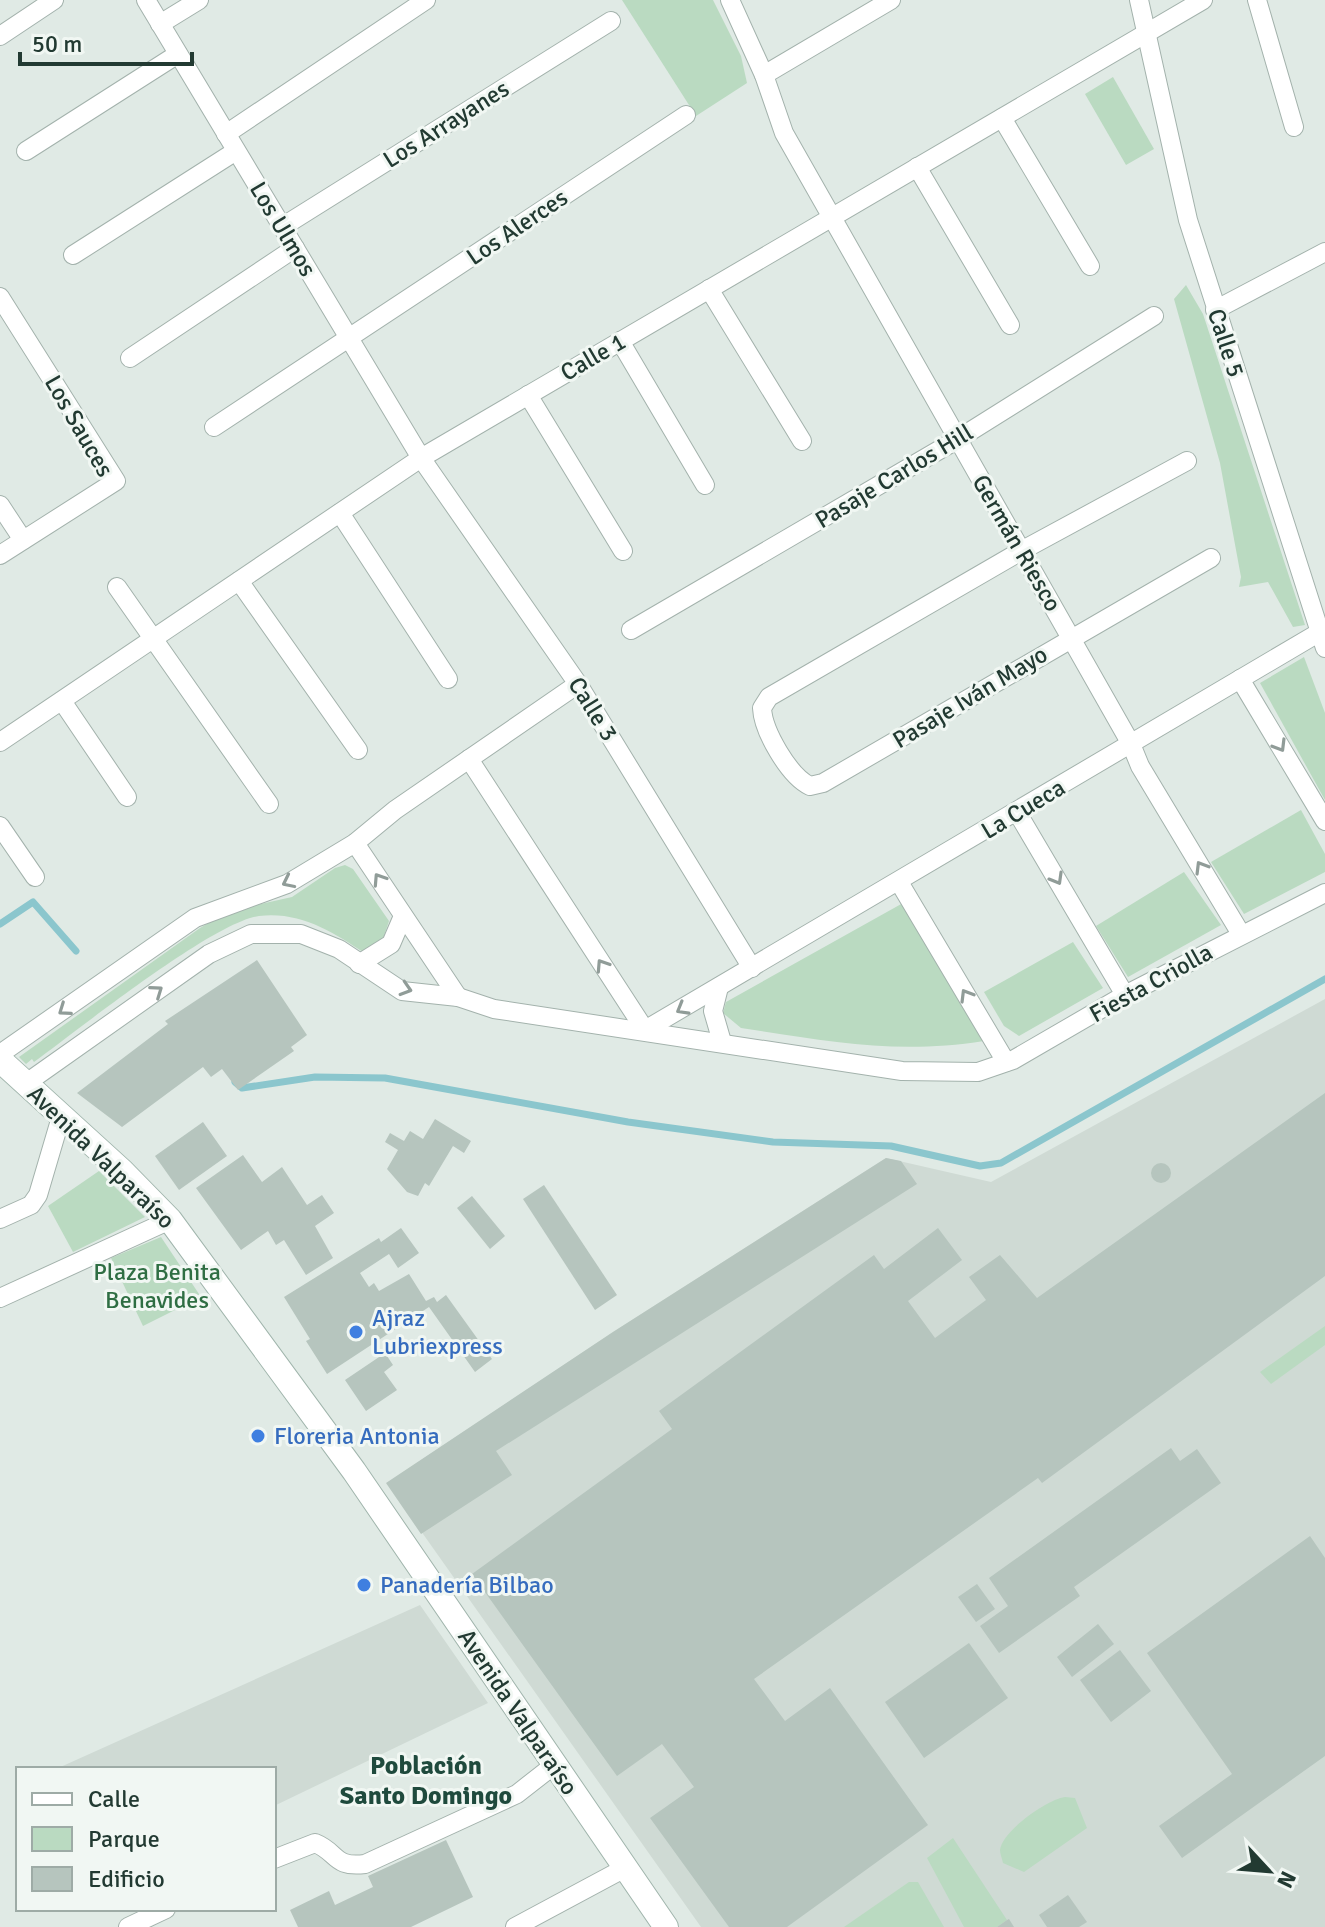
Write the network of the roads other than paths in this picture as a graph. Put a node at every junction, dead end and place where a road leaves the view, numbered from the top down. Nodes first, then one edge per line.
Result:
1 (54, 0) edge
2 (146, 0) edge
3 (199, 0) edge
4 (426, 0) edge
5 (730, 0) edge
6 (891, 0) edge
7 (1139, 0) edge
8 (1203, 0) edge
9 (1257, 0) edge
10 (611, 21) dead end
11 (160, 24) junction
12 (1147, 33) junction
13 (0, 36) edge
14 (178, 54) junction
15 (764, 75) junction
16 (686, 115) dead end
17 (1002, 118) junction
18 (1294, 127) dead end
19 (226, 134) junction
20 (26, 151) dead end
21 (236, 151) junction
22 (917, 167) junction
23 (831, 218) junction
24 (282, 227) junction
25 (295, 248) junction
26 (1325, 252) edge
27 (73, 255) dead end
28 (1090, 266) dead end
29 (709, 289) junction
30 (0, 297) edge
31 (1215, 310) junction
32 (1154, 316) dead end
33 (1010, 325) dead end
34 (349, 339) junction
35 (620, 341) junction
36 (130, 358) dead end
37 (528, 395) junction
38 (214, 427) dead end
39 (958, 439) junction
40 (802, 441) dead end
41 (421, 458) junction
42 (1187, 461) dead end
43 (705, 485) dead end
44 (0, 505) edge
45 (340, 513) junction
46 (23, 540) junction
47 (623, 551) dead end
48 (1021, 551) junction
49 (0, 555) edge
50 (1211, 558) dead end
51 (239, 581) junction
52 (117, 587) dead end
53 (631, 630) dead end
54 (1323, 636) edge
55 (1070, 637) junction
56 (153, 639) junction
57 (448, 679) dead end
58 (1240, 679) junction
59 (578, 684) junction
60 (62, 701) junction
61 (0, 742) edge
62 (1131, 744) junction
63 (358, 750) dead end
64 (469, 759) junction
65 (127, 797) dead end
66 (269, 804) dead end
67 (1017, 812) junction
68 (1325, 821) edge
69 (0, 826) edge
70 (355, 843) junction
71 (35, 877) dead end
72 (899, 882) junction
73 (1325, 893) edge
74 (403, 916) junction
75 (1241, 934) junction
76 (359, 964) junction
77 (752, 968) junction
78 (719, 987) junction
79 (1125, 995) junction
80 (458, 997) junction
81 (645, 1030) junction
82 (722, 1042) junction
83 (0, 1057) edge
84 (1006, 1062) junction
85 (25, 1084) junction
86 (61, 1117) junction
87 (0, 1219) edge
88 (170, 1220) junction
89 (0, 1298) edge
90 (554, 1765) junction
91 (276, 1858) edge
92 (625, 1868) junction
93 (162, 1911) edge
94 (128, 1927) edge
95 (515, 1927) edge
96 (666, 1927) edge

1 - 13 street
2 - 11 street, Los Ulmos
3 - 11 street
4 - 19 street
5 - 15 street, Germán Riesco
6 - 15 street
7 - 12 street, Calle 5
8 - 12 street, Calle 1
9 - 18 street
10 - 24 street, Los Arrayanes
11 - 14 street, Los Ulmos
12 - 17 street, Calle 1
12 - 31 street, Calle 5
14 - 19 street, Los Ulmos
14 - 20 street
15 - 23 street, Germán Riesco
16 - 34 street, Los Alerces
17 - 22 street, Calle 1
17 - 28 street
19 - 21 street, Los Ulmos
21 - 24 street, Los Ulmos
21 - 27 street
22 - 23 street, Calle 1
22 - 33 street
23 - 29 street, Calle 1
23 - 39 street, Germán Riesco
24 - 25 street, Los Ulmos
25 - 34 street, Los Ulmos
25 - 36 street
26 - 31 street
29 - 35 street, Calle 1
29 - 40 street
30 - 46 street, Los Sauces
31 - 54 street, Calle 5
32 - 39 street, Pasaje Carlos Hill
34 - 38 street, Los Alerces
34 - 41 street, Los Ulmos
35 - 37 street, Calle 1
35 - 43 street
37 - 41 street, Calle 1
37 - 47 street
39 - 48 street, Germán Riesco
39 - 53 street, Pasaje Carlos Hill
41 - 45 street, Calle 1
41 - 59 street, Calle 3
42 - 48 street
44 - 46 street
45 - 51 street, Calle 1
45 - 57 street
46 - 49 street, Los Sauces
48 - 55 street, Germán Riesco
48 - 55 street, Pasaje Iván Mayo
50 - 55 street, Pasaje Iván Mayo
51 - 56 street, Calle 1
51 - 63 street
52 - 56 street
54 - 58 street, La Cueca
55 - 62 street, Germán Riesco
56 - 60 street, Calle 1
56 - 66 street
58 - 62 street, La Cueca
58 -> 68 street
59 - 64 street
59 - 77 street, Calle 3
60 - 61 street, Calle 1
60 - 65 street
62 - 67 street, La Cueca
75 -> 62 street, Germán Riesco
64 - 70 street
81 -> 64 street
67 - 72 street, La Cueca
67 -> 79 street
69 - 71 street
74 -> 70 street
70 -> 83 street
72 - 77 street, La Cueca
84 -> 72 street
73 - 75 street, Fiesta Criolla
74 - 76 street
74 - 80 street
75 - 79 street, Fiesta Criolla
76 -> 80 street
85 -> 76 street
77 - 78 street, La Cueca
78 -> 81 street, La Cueca
78 - 82 street
79 - 84 street, Fiesta Criolla
80 - 81 street
81 - 82 street
82 - 84 street, Fiesta Criolla
83 - 85 main road, Avenida Valparaíso
85 - 86 main road, Avenida Valparaíso
86 - 87 street
86 - 88 main road, Avenida Valparaíso
88 - 89 street
88 - 90 main road, Avenida Valparaíso
90 - 91 street
90 - 92 main road, Avenida Valparaíso
92 - 95 street
92 - 96 main road, Avenida Valparaíso
93 - 94 street

